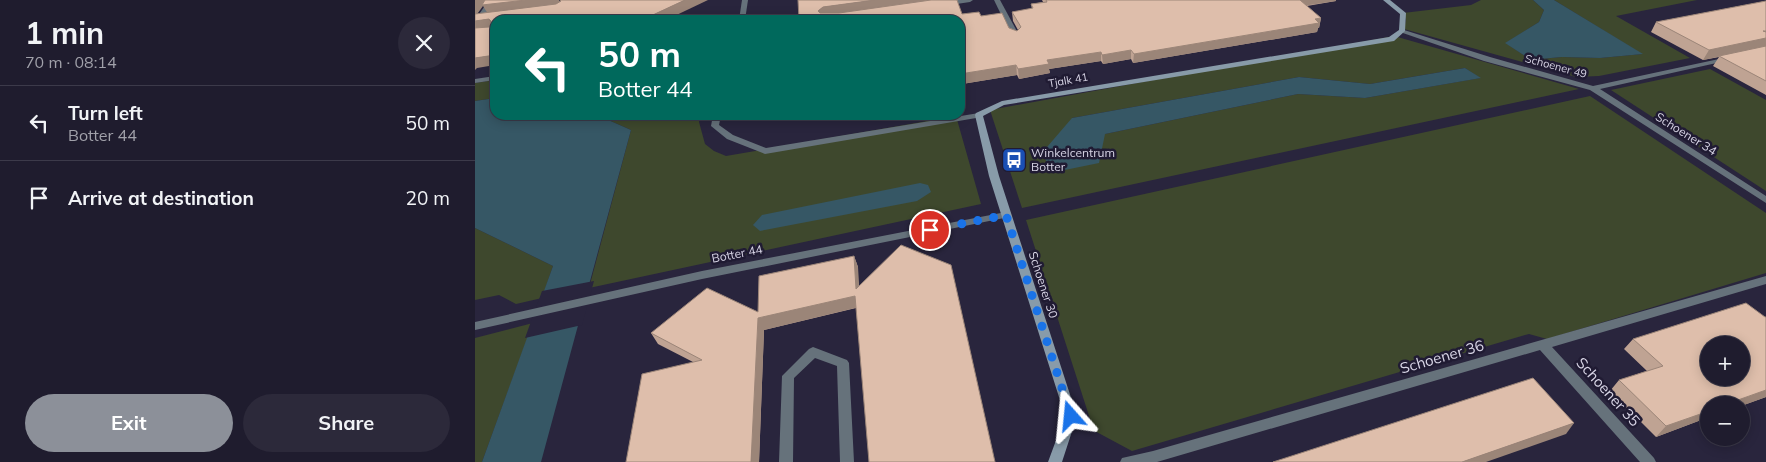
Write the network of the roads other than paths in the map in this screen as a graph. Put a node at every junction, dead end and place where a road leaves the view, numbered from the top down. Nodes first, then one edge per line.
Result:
1 (492, 0) edge
2 (745, 0) edge
3 (969, 0) edge
4 (997, 0) edge
5 (1386, 0) edge
6 (931, 5) edge
7 (744, 15) edge
8 (488, 18) edge
9 (477, 22) edge
10 (1402, 32) junction
11 (1017, 37) edge
12 (1739, 56) edge
13 (490, 79) edge
14 (475, 81) edge
15 (1593, 88) junction
16 (979, 115) junction
17 (965, 117) edge
18 (716, 120) edge
19 (949, 120) edge
20 (1766, 200) edge
21 (1006, 215) junction
22 (1766, 280) edge
23 (475, 326) edge
24 (1543, 345) junction
25 (786, 462) edge
26 (847, 462) edge
27 (1055, 462) edge
28 (1127, 462) edge
29 (1649, 462) edge

1 - 9 street
2 - 7 street
3 - 6 street
4 - 11 street
5 - 10 street
8 - 9 street
10 - 15 street, Schoener 49
10 - 16 street, Tjalk 41
12 - 15 street, Schoener 49
13 - 14 street
15 - 20 street, Schoener 34
16 - 17 street, Tjalk 41
16 - 21 street, Schoener 30
18 - 19 street, Tjalk 41
21 - 23 street, Botter 44
21 - 27 street, Schoener 30
22 - 24 street, Schoener 36
24 - 28 street, Schoener 36
24 - 29 street, Schoener 35
25 - 26 street

